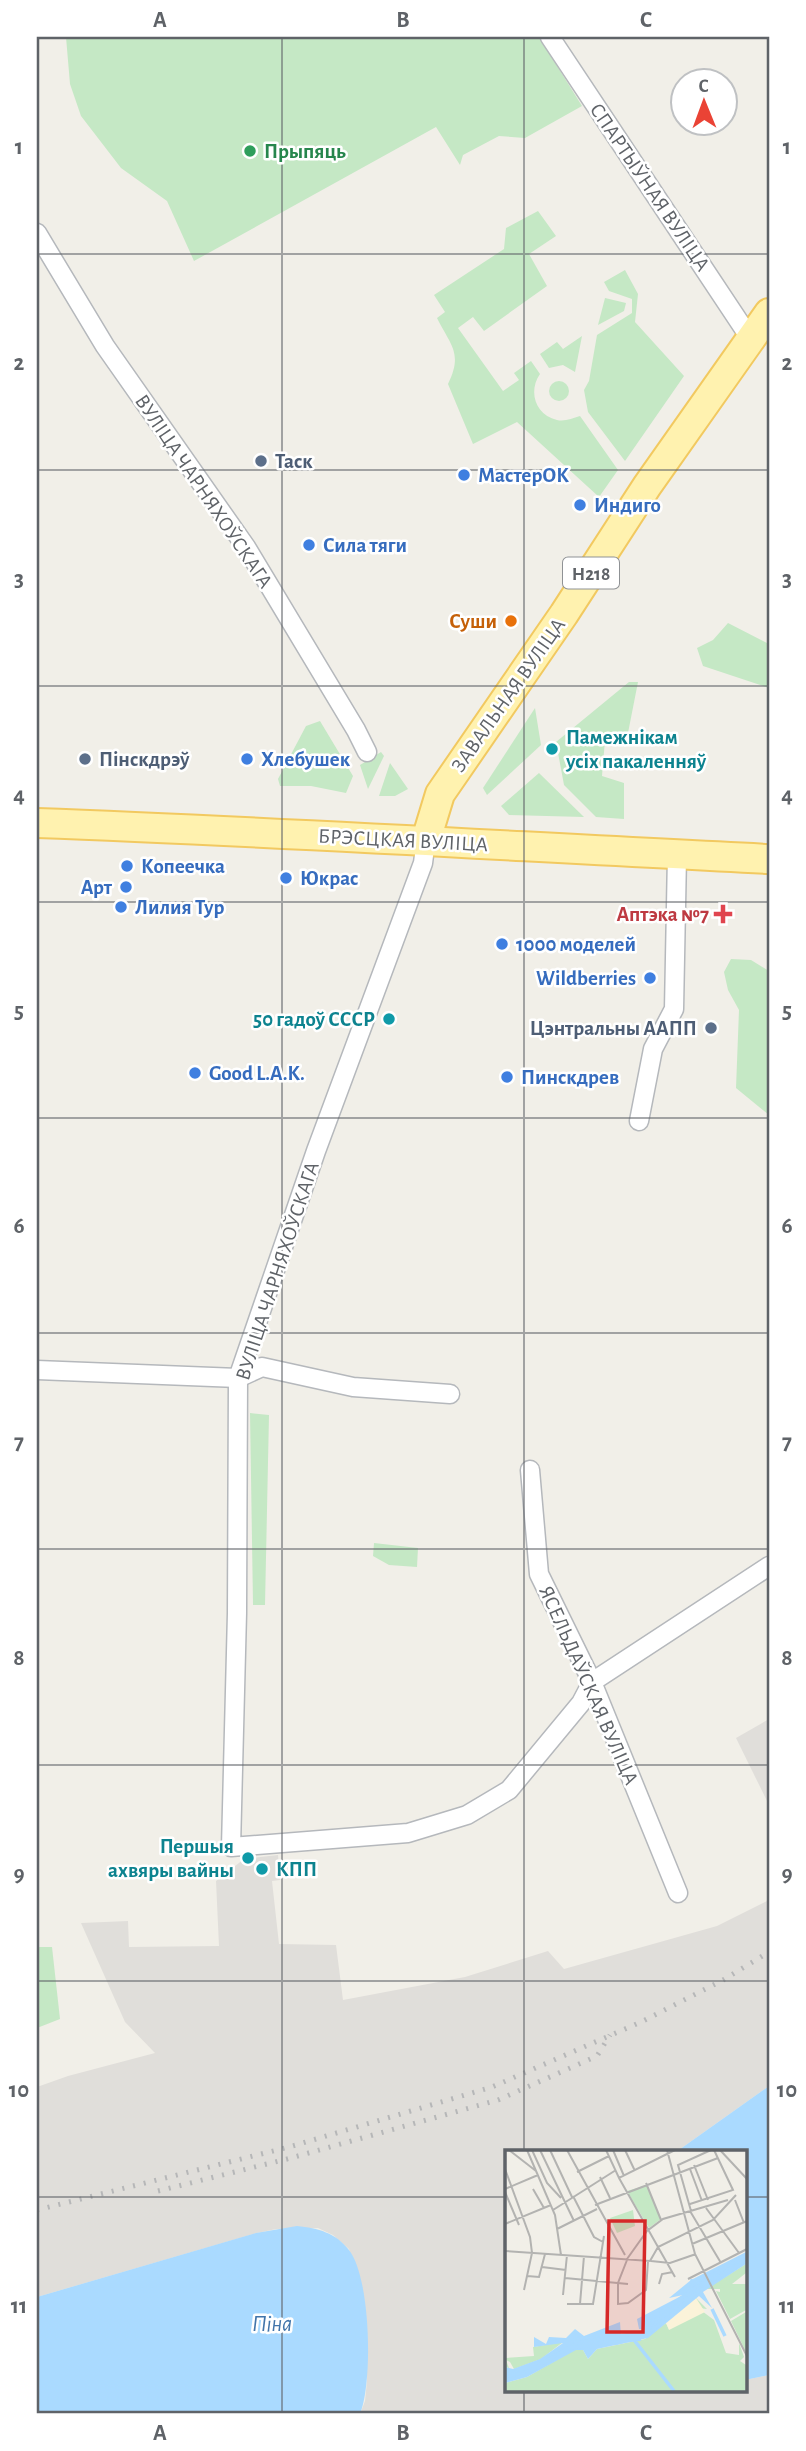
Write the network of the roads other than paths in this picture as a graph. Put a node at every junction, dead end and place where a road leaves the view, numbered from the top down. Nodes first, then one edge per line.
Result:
1 (551, 37) edge
2 (37, 233) edge
3 (44, 259) edge
4 (769, 313) edge
5 (750, 338) junction
6 (366, 752) dead end
7 (37, 822) edge
8 (426, 840) junction
9 (677, 855) junction
10 (769, 859) edge
11 (639, 1121) dead end
12 (37, 1370) edge
13 (237, 1378) junction
14 (450, 1394) dead end
15 (530, 1470) dead end
16 (769, 1566) edge
17 (592, 1682) junction
18 (678, 1893) dead end

1 - 5 street, СПАРТЫЎНАЯ ВУЛІЦА
2 - 3 street, ВУЛІЦА ЧАРНЯХОЎСКАГА
3 - 6 street, ВУЛІЦА ЧАРНЯХОЎСКАГА
4 - 5 main road, ЗАВАЛЬНАЯ ВУЛІЦА / Н218
5 - 8 main road, ЗАВАЛЬНАЯ ВУЛІЦА / Н218
7 - 8 main road, БРЭСЦКАЯ ВУЛІЦА
8 - 9 main road, БРЭСЦКАЯ ВУЛІЦА
8 - 13 street, ВУЛІЦА ЧАРНЯХОЎСКАГА
9 - 10 main road, БРЭСЦКАЯ ВУЛІЦА
9 - 11 street
12 - 13 street
13 - 14 street
13 - 17 street, ВУЛІЦА ЧАРНЯХОЎСКАГА
15 - 17 street, ЯСЕЛЬДАЎСКАЯ ВУЛІЦА
16 - 17 street
17 - 18 street, ЯСЕЛЬДАЎСКАЯ ВУЛІЦА

